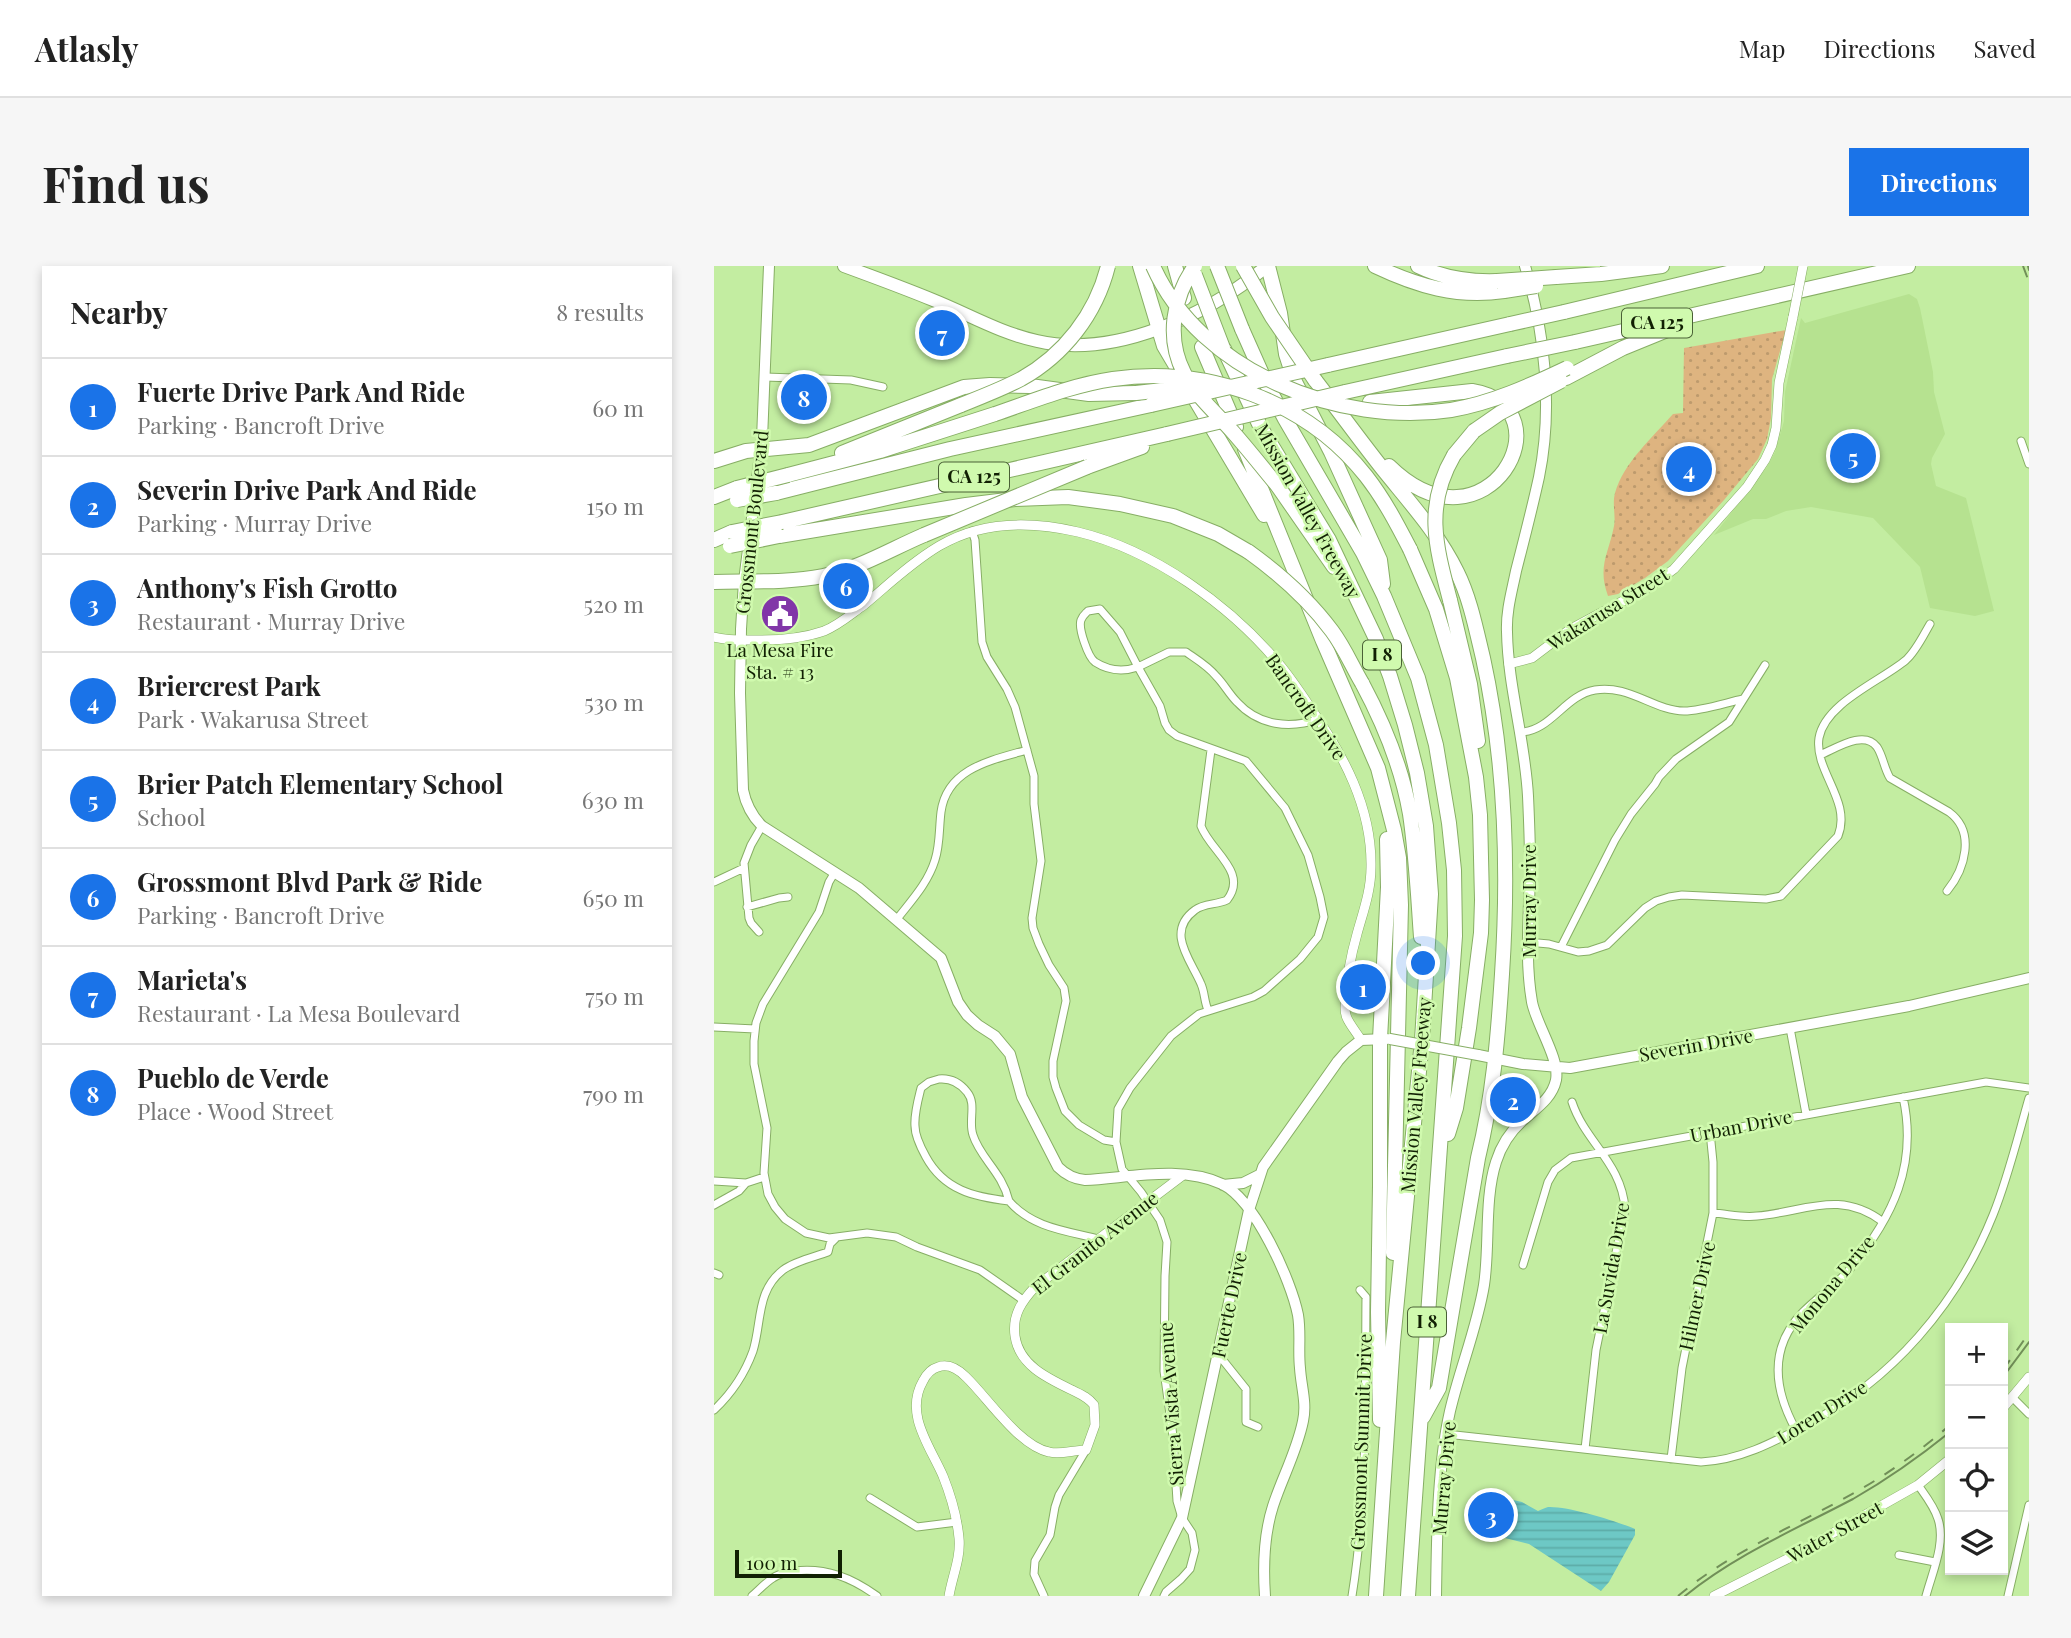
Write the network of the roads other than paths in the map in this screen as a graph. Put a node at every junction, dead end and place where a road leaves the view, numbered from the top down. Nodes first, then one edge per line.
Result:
1 (769, 266) edge
2 (844, 266) edge
3 (1108, 266) edge
4 (1140, 266) edge
5 (1153, 266) edge
6 (1175, 266) edge
7 (1217, 266) edge
8 (1243, 266) edge
9 (1268, 266) edge
10 (1418, 266) edge
11 (1525, 266) edge
12 (1662, 266) edge
13 (1758, 266) edge
14 (1803, 266) edge
15 (1908, 266) edge
16 (1194, 269) edge
17 (1381, 269) edge
18 (1500, 286) junction
19 (1740, 305) junction
20 (1159, 329) junction
21 (1566, 373) junction
22 (765, 377) junction
23 (1246, 384) junction
24 (883, 387) dead end
25 (1241, 415) junction
26 (1356, 433) junction
27 (1167, 434) junction
28 (2021, 441) dead end
29 (761, 449) junction
30 (714, 461) edge
31 (2029, 464) edge
32 (788, 475) junction
33 (737, 494) junction
34 (714, 497) edge
35 (714, 503) edge
36 (780, 529) junction
37 (972, 531) junction
38 (714, 543) edge
39 (744, 581) junction
40 (714, 582) edge
41 (1300, 585) junction
42 (1384, 596) junction
43 (1360, 604) junction
44 (1930, 624) dead end
45 (714, 637) edge
46 (740, 640) junction
47 (1509, 664) junction
48 (1765, 665) dead end
49 (1139, 667) junction
50 (1743, 699) junction
51 (1319, 719) junction
52 (1521, 732) junction
53 (1363, 736) junction
54 (1027, 750) junction
55 (1211, 750) junction
56 (1821, 755) junction
57 (1480, 815) junction
58 (762, 826) junction
59 (744, 868) junction
60 (835, 872) junction
61 (714, 882) edge
62 (1947, 891) dead end
63 (788, 897) dead end
64 (747, 907) junction
65 (897, 919) junction
66 (759, 932) dead end
67 (1526, 942) junction
68 (1561, 947) junction
69 (2029, 978) edge
70 (1424, 994) junction
71 (1208, 1010) junction
72 (714, 1027) edge
73 (1790, 1028) junction
74 (755, 1029) junction
75 (1385, 1039) junction
76 (1361, 1040) junction
77 (1496, 1059) junction
78 (1556, 1067) junction
79 (2029, 1088) edge
80 (1903, 1097) junction
81 (2029, 1098) edge
82 (1572, 1102) dead end
83 (1806, 1114) junction
84 (1710, 1132) junction
85 (1116, 1142) junction
86 (1603, 1152) junction
87 (1440, 1158) junction
88 (1259, 1175) junction
89 (1182, 1176) junction
90 (764, 1177) junction
91 (1128, 1177) junction
92 (714, 1181) edge
93 (746, 1183) junction
94 (1223, 1185) junction
95 (1009, 1201) junction
96 (1147, 1202) junction
97 (714, 1205) edge
98 (1249, 1210) junction
99 (1713, 1213) junction
100 (1883, 1222) junction
101 (836, 1238) junction
102 (1099, 1239) junction
103 (1523, 1265) dead end
104 (1360, 1290) dead end
105 (1023, 1300) junction
106 (1393, 1342) junction
107 (1218, 1354) junction
108 (2029, 1377) edge
109 (2012, 1397) junction
110 (2008, 1402) edge
111 (714, 1410) edge
112 (2029, 1414) edge
113 (1421, 1421) junction
114 (1258, 1427) dead end
115 (1796, 1430) junction
116 (1446, 1434) junction
117 (1585, 1449) junction
118 (1086, 1450) junction
119 (1671, 1459) junction
120 (1945, 1463) edge
121 (1918, 1485) junction
122 (870, 1498) dead end
123 (2029, 1505) edge
124 (1382, 1508) junction
125 (1182, 1518) junction
126 (957, 1522) junction
127 (1899, 1555) dead end
128 (1935, 1562) junction
129 (752, 1596) edge
130 (877, 1596) edge
131 (949, 1596) edge
132 (1044, 1596) edge
133 (1144, 1596) edge
134 (1164, 1596) edge
135 (1265, 1596) edge
136 (1352, 1596) edge
137 (1376, 1596) edge
138 (1408, 1596) edge
139 (1436, 1596) edge
140 (1714, 1596) edge
141 (1926, 1596) edge
142 (2008, 1596) edge

1 - 22 main road, Grossmont Boulevard
2 - 20 main road
3 - 32 highway, bridge
4 - 20 highway
5 - 21 highway, bridge
6 - 41 highway, bridge
7 - 42 highway, Mission Valley Freeway / I 8, bridge
8 - 26 highway, bridge
9 - 20 main road
9 - 42 highway
10 - 18 highway
11 - 47 main road, Murray Drive
12 - 18 highway, bridge
13 - 23 highway, CA 125, bridge
14 - 47 street, Wakarusa Street, bridge
15 - 19 highway, CA 125
16 - 43 highway, Mission Valley Freeway / I 8, bridge
16 - 43 highway, bridge
17 - 18 highway
19 - 21 highway
19 - 25 highway, CA 125, bridge
20 - 41 highway
21 - 57 highway, bridge
22 - 24 street
22 - 29 main road, Grossmont Boulevard
23 - 29 highway, bridge
23 - 33 highway, CA 125, bridge
25 - 26 highway, bridge
25 - 27 highway, CA 125, bridge
26 - 77 highway
27 - 36 highway, CA 125
27 - 39 highway, bridge
28 - 31 street
29 - 30 highway
29 - 39 main road, Grossmont Boulevard
32 - 33 highway, bridge
32 - 57 highway, bridge
33 - 34 highway
33 - 35 highway, CA 125
36 - 38 highway, CA 125, bridge
36 - 70 highway, bridge
37 - 46 street, Bancroft Drive
37 - 51 street, Bancroft Drive
37 - 54 street
39 - 40 highway
39 - 46 main road, Grossmont Boulevard
41 - 53 highway
42 - 87 highway, Mission Valley Freeway / I 8
43 - 70 highway, Mission Valley Freeway / I 8
44 - 56 street
45 - 46 street, Bancroft Drive
46 - 58 main road, Grossmont Boulevard
47 - 52 main road, Murray Drive
48 - 50 street
49 - 49 street
49 - 51 street
49 - 55 street
50 - 52 street
50 - 68 street
51 - 76 street, Bancroft Drive
52 - 67 main road, Murray Drive
53 - 75 highway
53 - 106 highway
54 - 65 street
54 - 85 street
55 - 71 street
55 - 71 street
56 - 62 street
56 - 68 street
57 - 87 highway
58 - 59 street
58 - 60 main road, Grossmont Boulevard
59 - 61 street
59 - 64 street
60 - 65 main road, Grossmont Boulevard
60 - 74 street
63 - 64 street
64 - 66 street
65 - 91 main road, Grossmont Boulevard
67 - 68 street
67 - 78 main road, Murray Drive
69 - 73 main road, Severin Drive
70 - 106 highway, Mission Valley Freeway / I 8
71 - 85 street
72 - 74 street
73 - 78 main road, Severin Drive
73 - 83 street
74 - 90 street
75 - 76 main road, Severin Drive
75 - 77 main road, Severin Drive, bridge
75 - 124 highway
76 - 88 main road, Fuerte Drive
77 - 78 main road, Severin Drive
77 - 113 highway
78 - 116 main road, Murray Drive
79 - 80 street, Urban Drive
80 - 83 street, Urban Drive
80 - 100 street, Monona Drive
81 - 115 street, Loren Drive
82 - 86 street, La Suvida Drive
83 - 84 street, Urban Drive
84 - 86 street, Urban Drive
84 - 99 street, Hilmer Drive
85 - 91 street, Sierra Vista Avenue
86 - 103 street, Urban Drive
86 - 117 street, La Suvida Drive
87 - 113 highway, Mission Valley Freeway / I 8
88 - 94 main road
88 - 98 main road, Fuerte Drive
89 - 91 main road, Grossmont Boulevard
89 - 94 main road, Grossmont Boulevard
89 - 96 street, El Granito Avenue
90 - 93 street
90 - 101 street
91 - 96 street, Sierra Vista Avenue
92 - 93 street
93 - 97 street
94 - 98 main road, Grossmont Boulevard
95 - 95 street
95 - 102 street
96 - 102 street, El Granito Avenue
96 - 125 street, Sierra Vista Avenue
98 - 107 main road, Fuerte Drive
98 - 135 main road, Grossmont Boulevard
99 - 100 street
99 - 119 street, Hilmer Drive
100 - 115 street, Monona Drive
101 - 105 street
101 - 111 street
102 - 105 street, El Granito Avenue
104 - 136 street, Grossmont Summit Drive
105 - 118 street, El Granito Avenue
106 - 124 highway, Mission Valley Freeway / I 8
107 - 114 street
107 - 125 main road, Fuerte Drive
108 - 109 street
109 - 110 street
109 - 112 street
113 - 138 highway, Mission Valley Freeway / I 8
115 - 119 street, Loren Drive
116 - 117 street, Loren Drive
116 - 139 main road, Murray Drive
117 - 119 street, Loren Drive
118 - 126 street
118 - 132 street, El Granito Avenue
120 - 121 street, Water Street
121 - 128 street
121 - 140 street, Water Street
122 - 126 street
123 - 142 street
124 - 137 highway, Mission Valley Freeway / I 8
125 - 133 main road, Fuerte Drive
125 - 134 street, Sierra Vista Avenue
126 - 131 street
127 - 128 street
128 - 141 street
129 - 130 street

